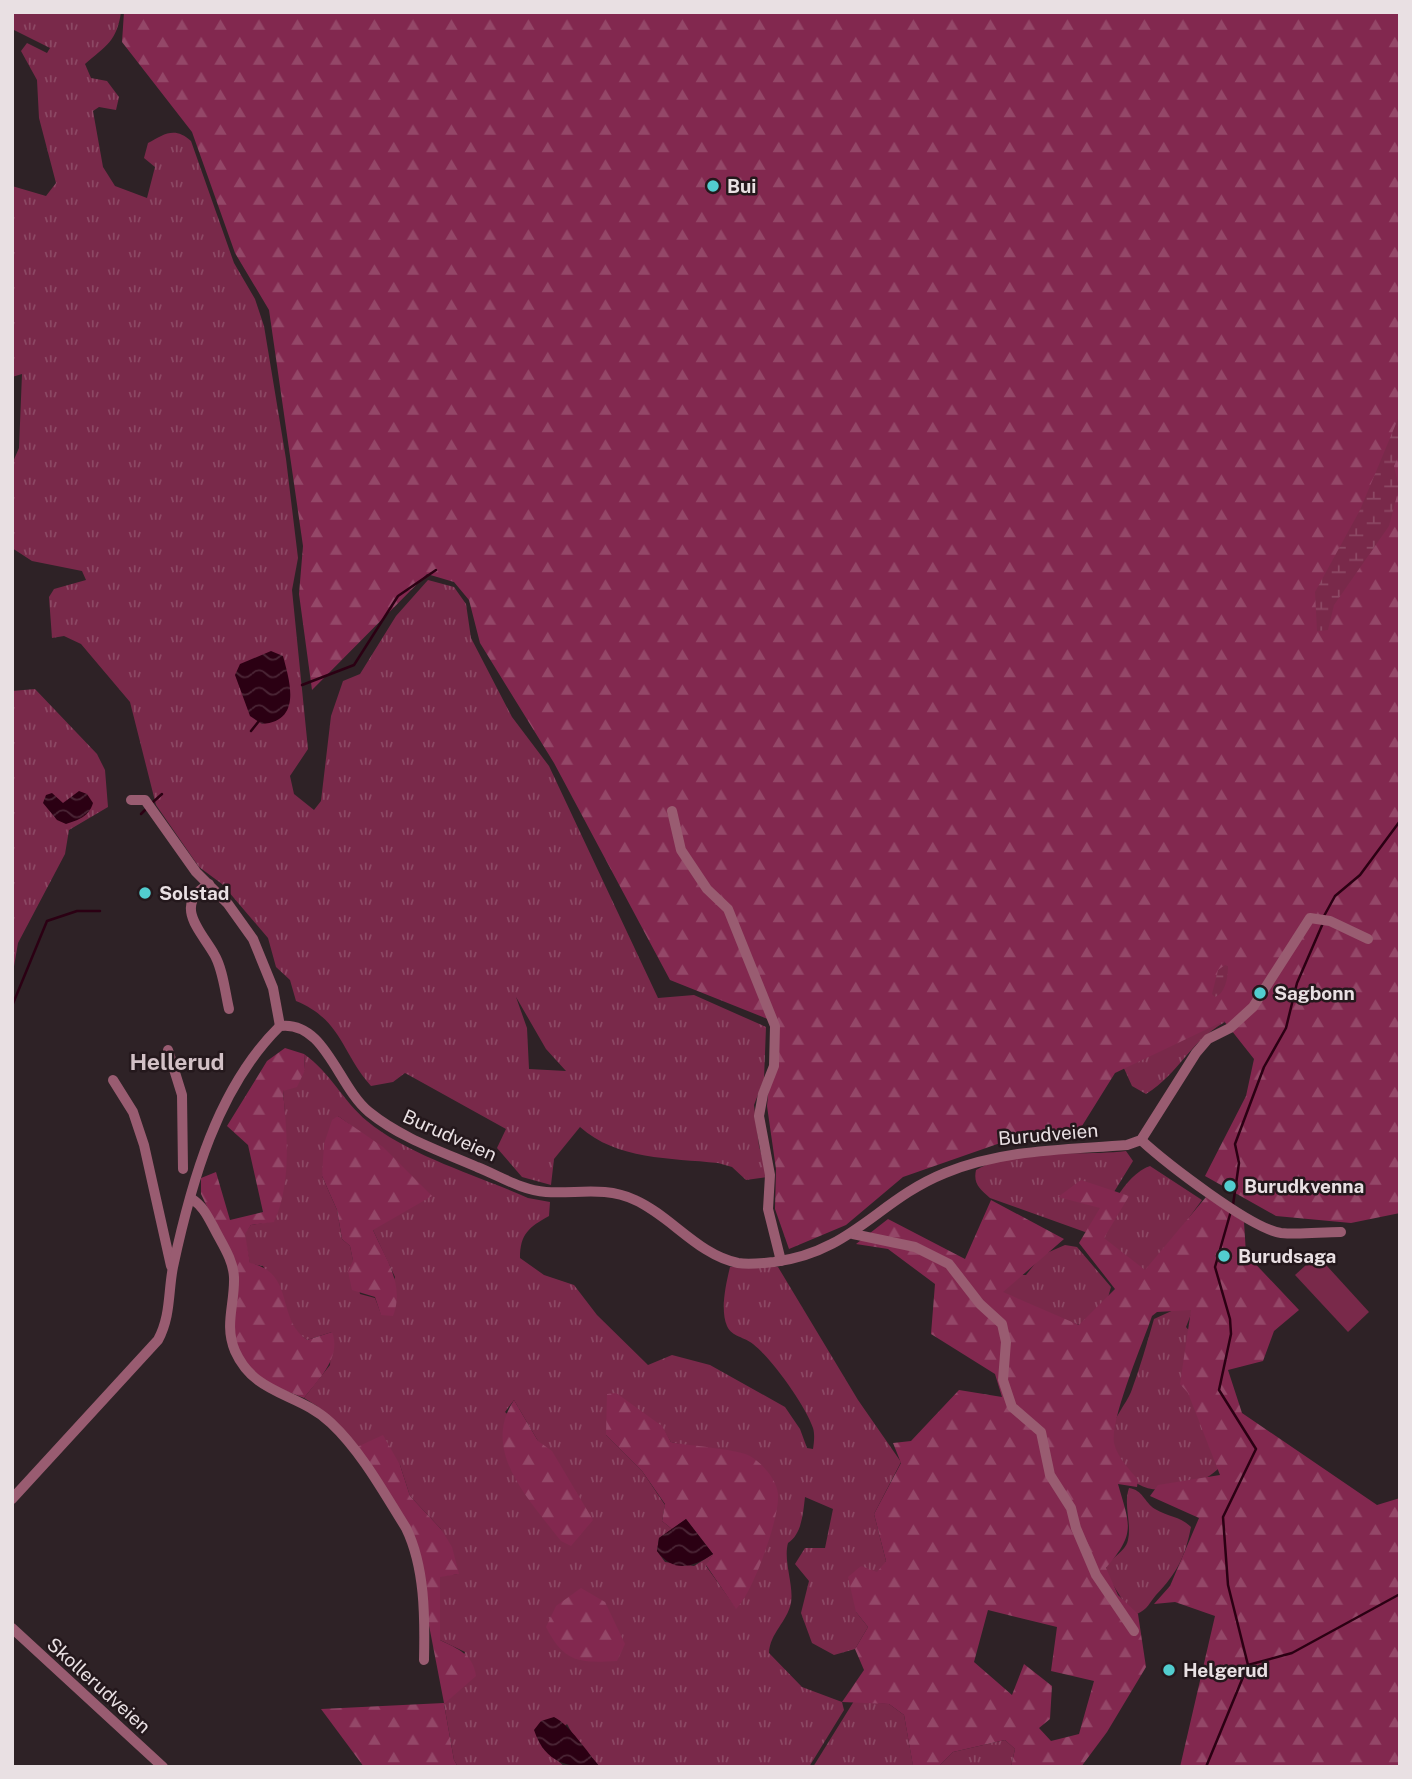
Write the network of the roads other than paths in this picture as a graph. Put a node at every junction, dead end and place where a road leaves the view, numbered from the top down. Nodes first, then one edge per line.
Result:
1 (131, 800) dead end
2 (672, 811) dead end
3 (209, 884) junction
4 (1368, 939) dead end
5 (229, 1009) dead end
6 (280, 1026) junction
7 (168, 1051) dead end
8 (113, 1080) dead end
9 (1141, 1140) junction
10 (183, 1169) dead end
11 (191, 1199) junction
12 (1341, 1232) dead end
13 (853, 1234) junction
14 (781, 1261) junction
15 (172, 1269) junction
16 (12, 1499) edge
17 (12, 1628) edge
18 (1134, 1631) dead end
19 (424, 1660) dead end
20 (163, 1767) edge

1 - 3 street
2 - 14 street
3 - 5 street
3 - 6 street
4 - 9 street
6 - 11 street
6 - 14 street, Burudveien
7 - 10 street
8 - 15 street
9 - 12 street
9 - 13 street, Burudveien
11 - 15 street
11 - 19 street
13 - 14 street, Burudveien
13 - 18 street
15 - 16 street
17 - 20 street, Skollerudveien

